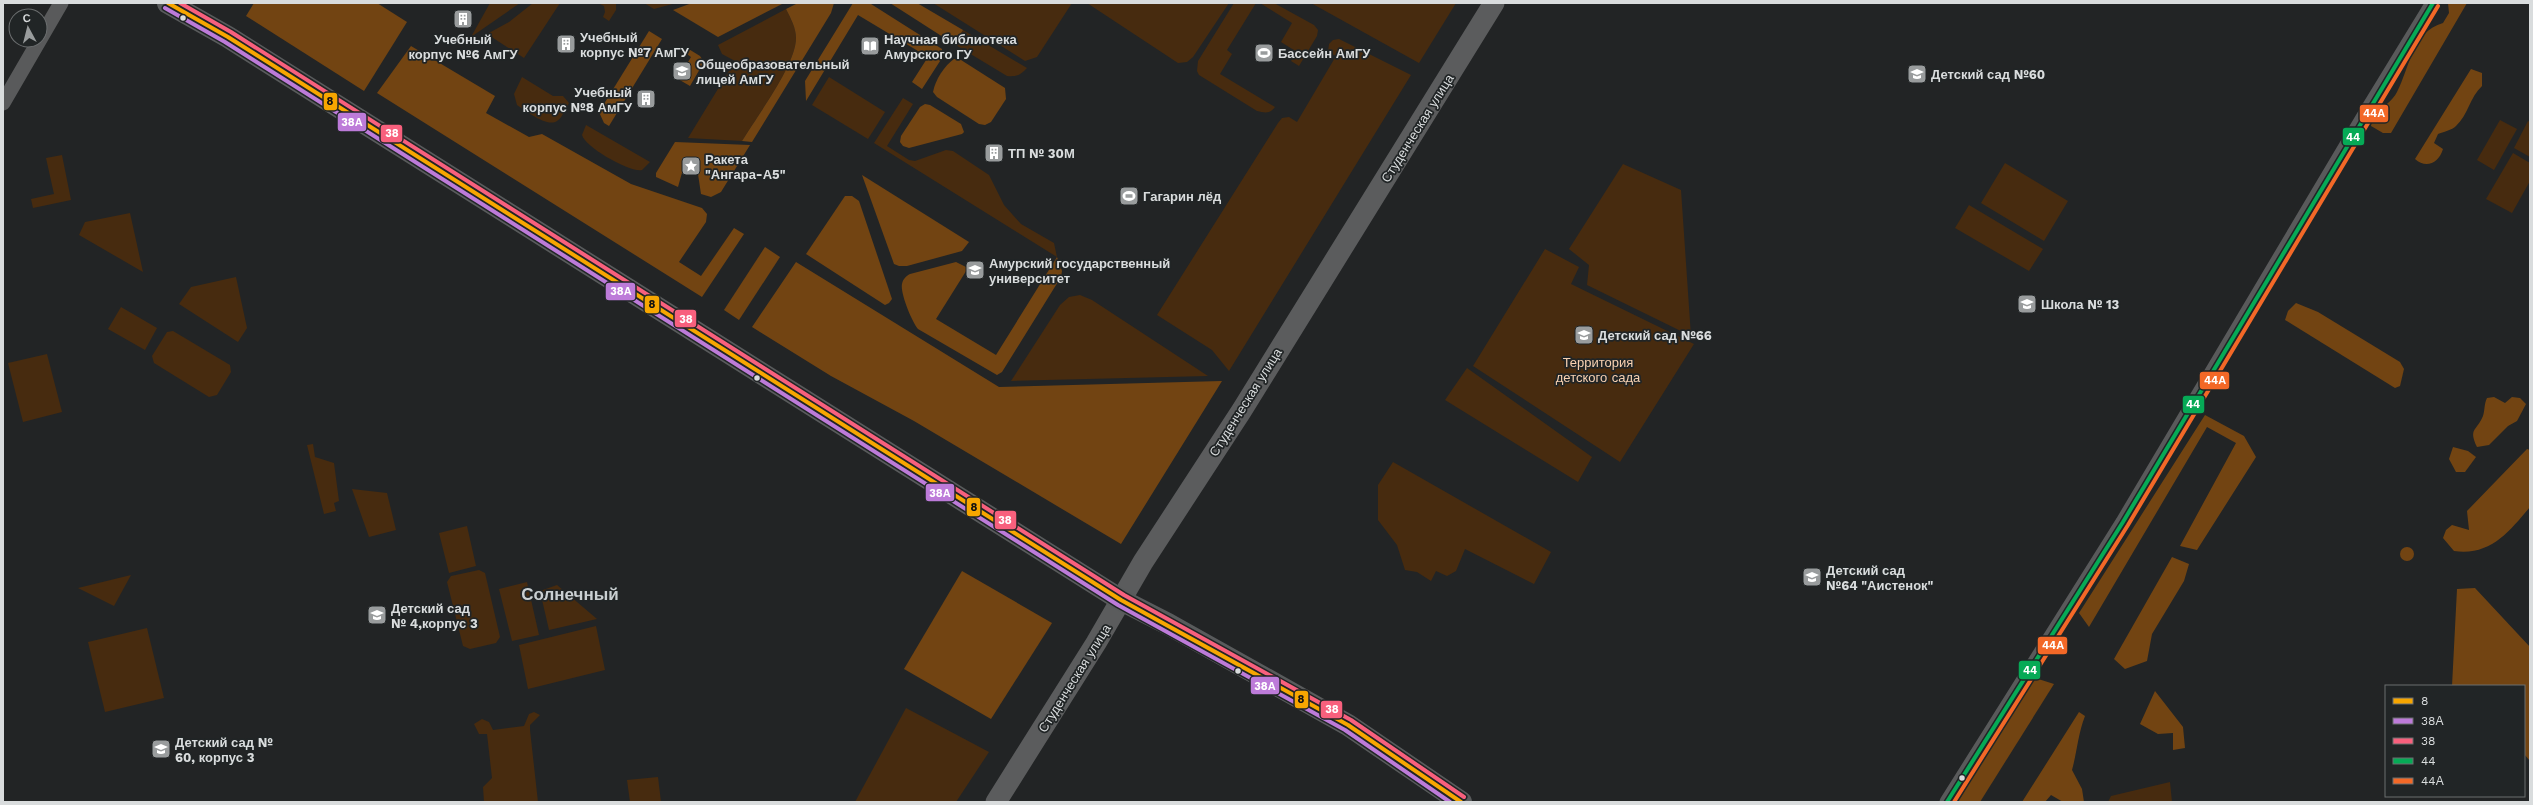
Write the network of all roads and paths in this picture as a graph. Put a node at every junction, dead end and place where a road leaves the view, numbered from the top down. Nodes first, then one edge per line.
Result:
1 (61, 3) edge
2 (168, 3) edge
3 (1494, 3) edge
4 (2433, 3) edge
5 (3, 103) edge
6 (1121, 600) junction
7 (996, 802) edge
8 (1461, 802) edge
9 (1947, 802) edge

1 - 5 street
2 - 6 main road
3 - 6 street, Студенческая улица
4 - 9 street
6 - 7 street, Студенческая улица
6 - 8 main road

